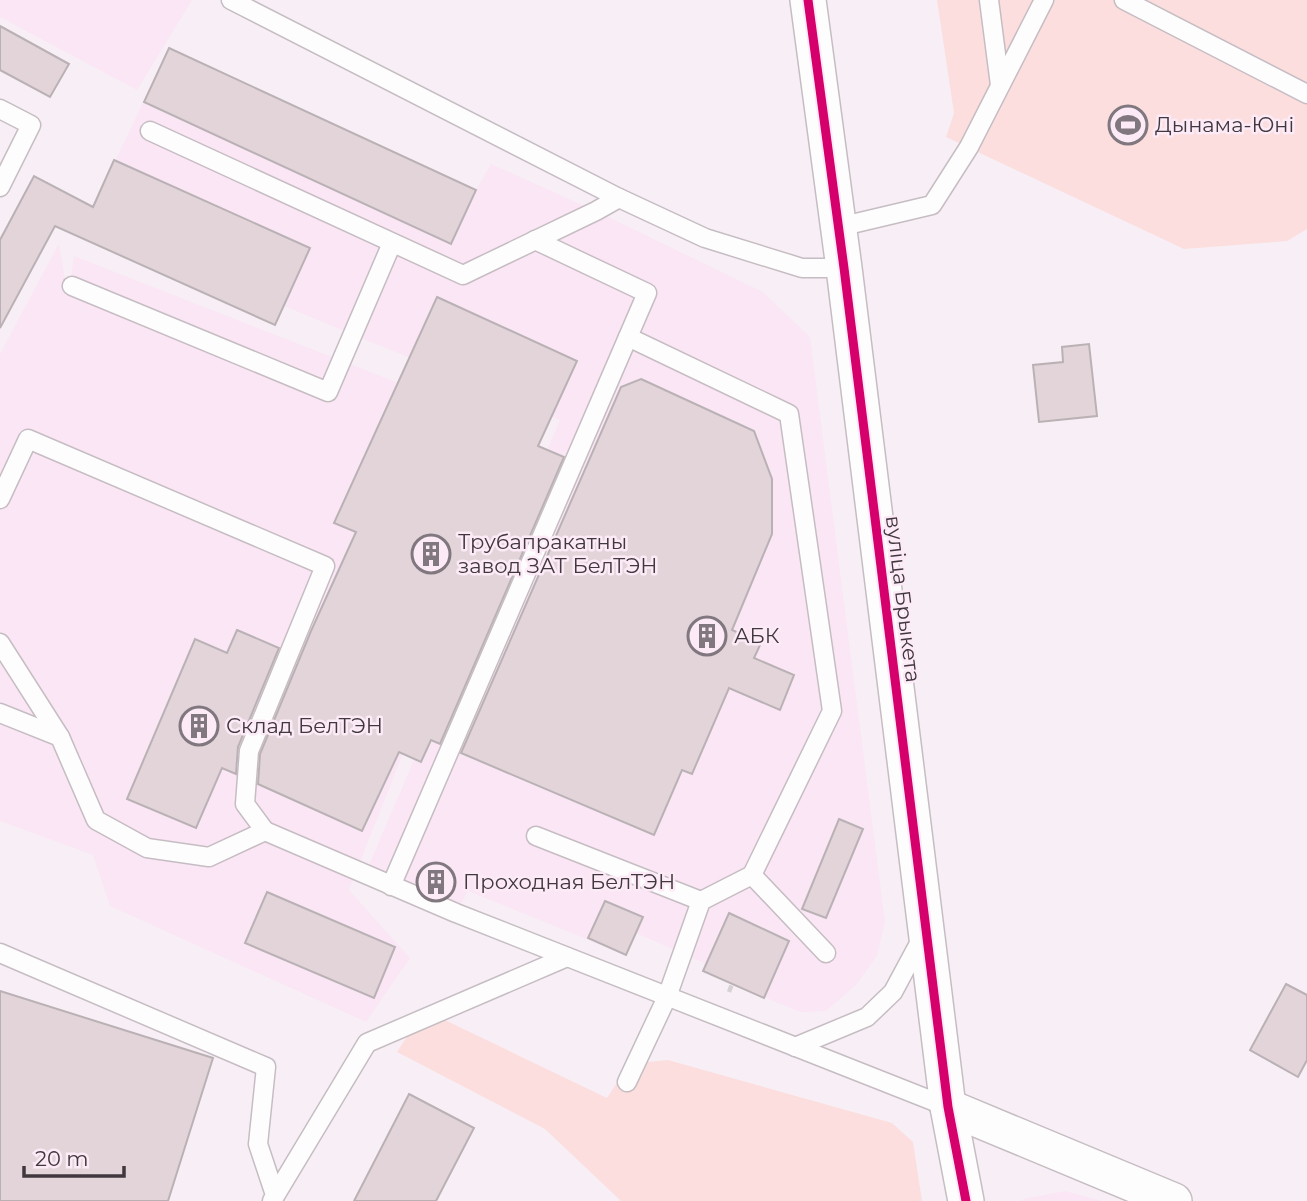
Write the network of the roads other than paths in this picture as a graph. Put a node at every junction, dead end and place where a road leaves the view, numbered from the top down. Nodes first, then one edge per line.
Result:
1 (231, 0) edge
2 (808, 0) edge
3 (989, 0) edge
4 (1044, 0) edge
5 (1124, 0) edge
6 (1000, 85) junction
7 (1307, 94) edge
8 (0, 109) edge
9 (150, 131) dead end
10 (0, 187) edge
11 (620, 198) junction
12 (839, 228) junction
13 (535, 240) junction
14 (392, 243) junction
15 (844, 268) junction
16 (72, 286) dead end
17 (628, 337) junction
18 (0, 499) edge
19 (0, 643) edge
20 (0, 713) edge
21 (60, 737) junction
22 (265, 831) junction
23 (536, 836) dead end
24 (752, 875) junction
25 (391, 886) junction
26 (701, 901) junction
27 (926, 928) junction
28 (0, 953) edge
29 (826, 953) dead end
30 (567, 957) junction
31 (667, 997) junction
32 (795, 1046) junction
33 (627, 1082) dead end
34 (948, 1107) junction
35 (273, 1198) edge
36 (966, 1201) edge
37 (1174, 1201) edge

1 - 11 lane
2 - 12 street, вуліца Брыкета
3 - 6 lane
4 - 6 lane
5 - 7 lane
6 - 12 lane
8 - 10 lane
9 - 14 lane
11 - 13 lane
11 - 15 lane
12 - 15 street, вуліца Брыкета
13 - 14 lane
13 - 17 lane
14 - 16 lane
15 - 27 street, вуліца Брыкета
17 - 24 lane
17 - 25 lane
18 - 22 lane
19 - 21 lane
20 - 21 lane
21 - 22 lane
22 - 25 lane
23 - 26 lane
24 - 26 lane
24 - 29 lane
25 - 30 lane
26 - 31 lane
27 - 32 lane
27 - 34 street, вуліца Брыкета
28 - 35 lane
30 - 31 lane
30 - 35 lane
31 - 32 lane
31 - 33 lane
32 - 34 lane
34 - 36 street, вуліца Брыкета
34 - 37 street

